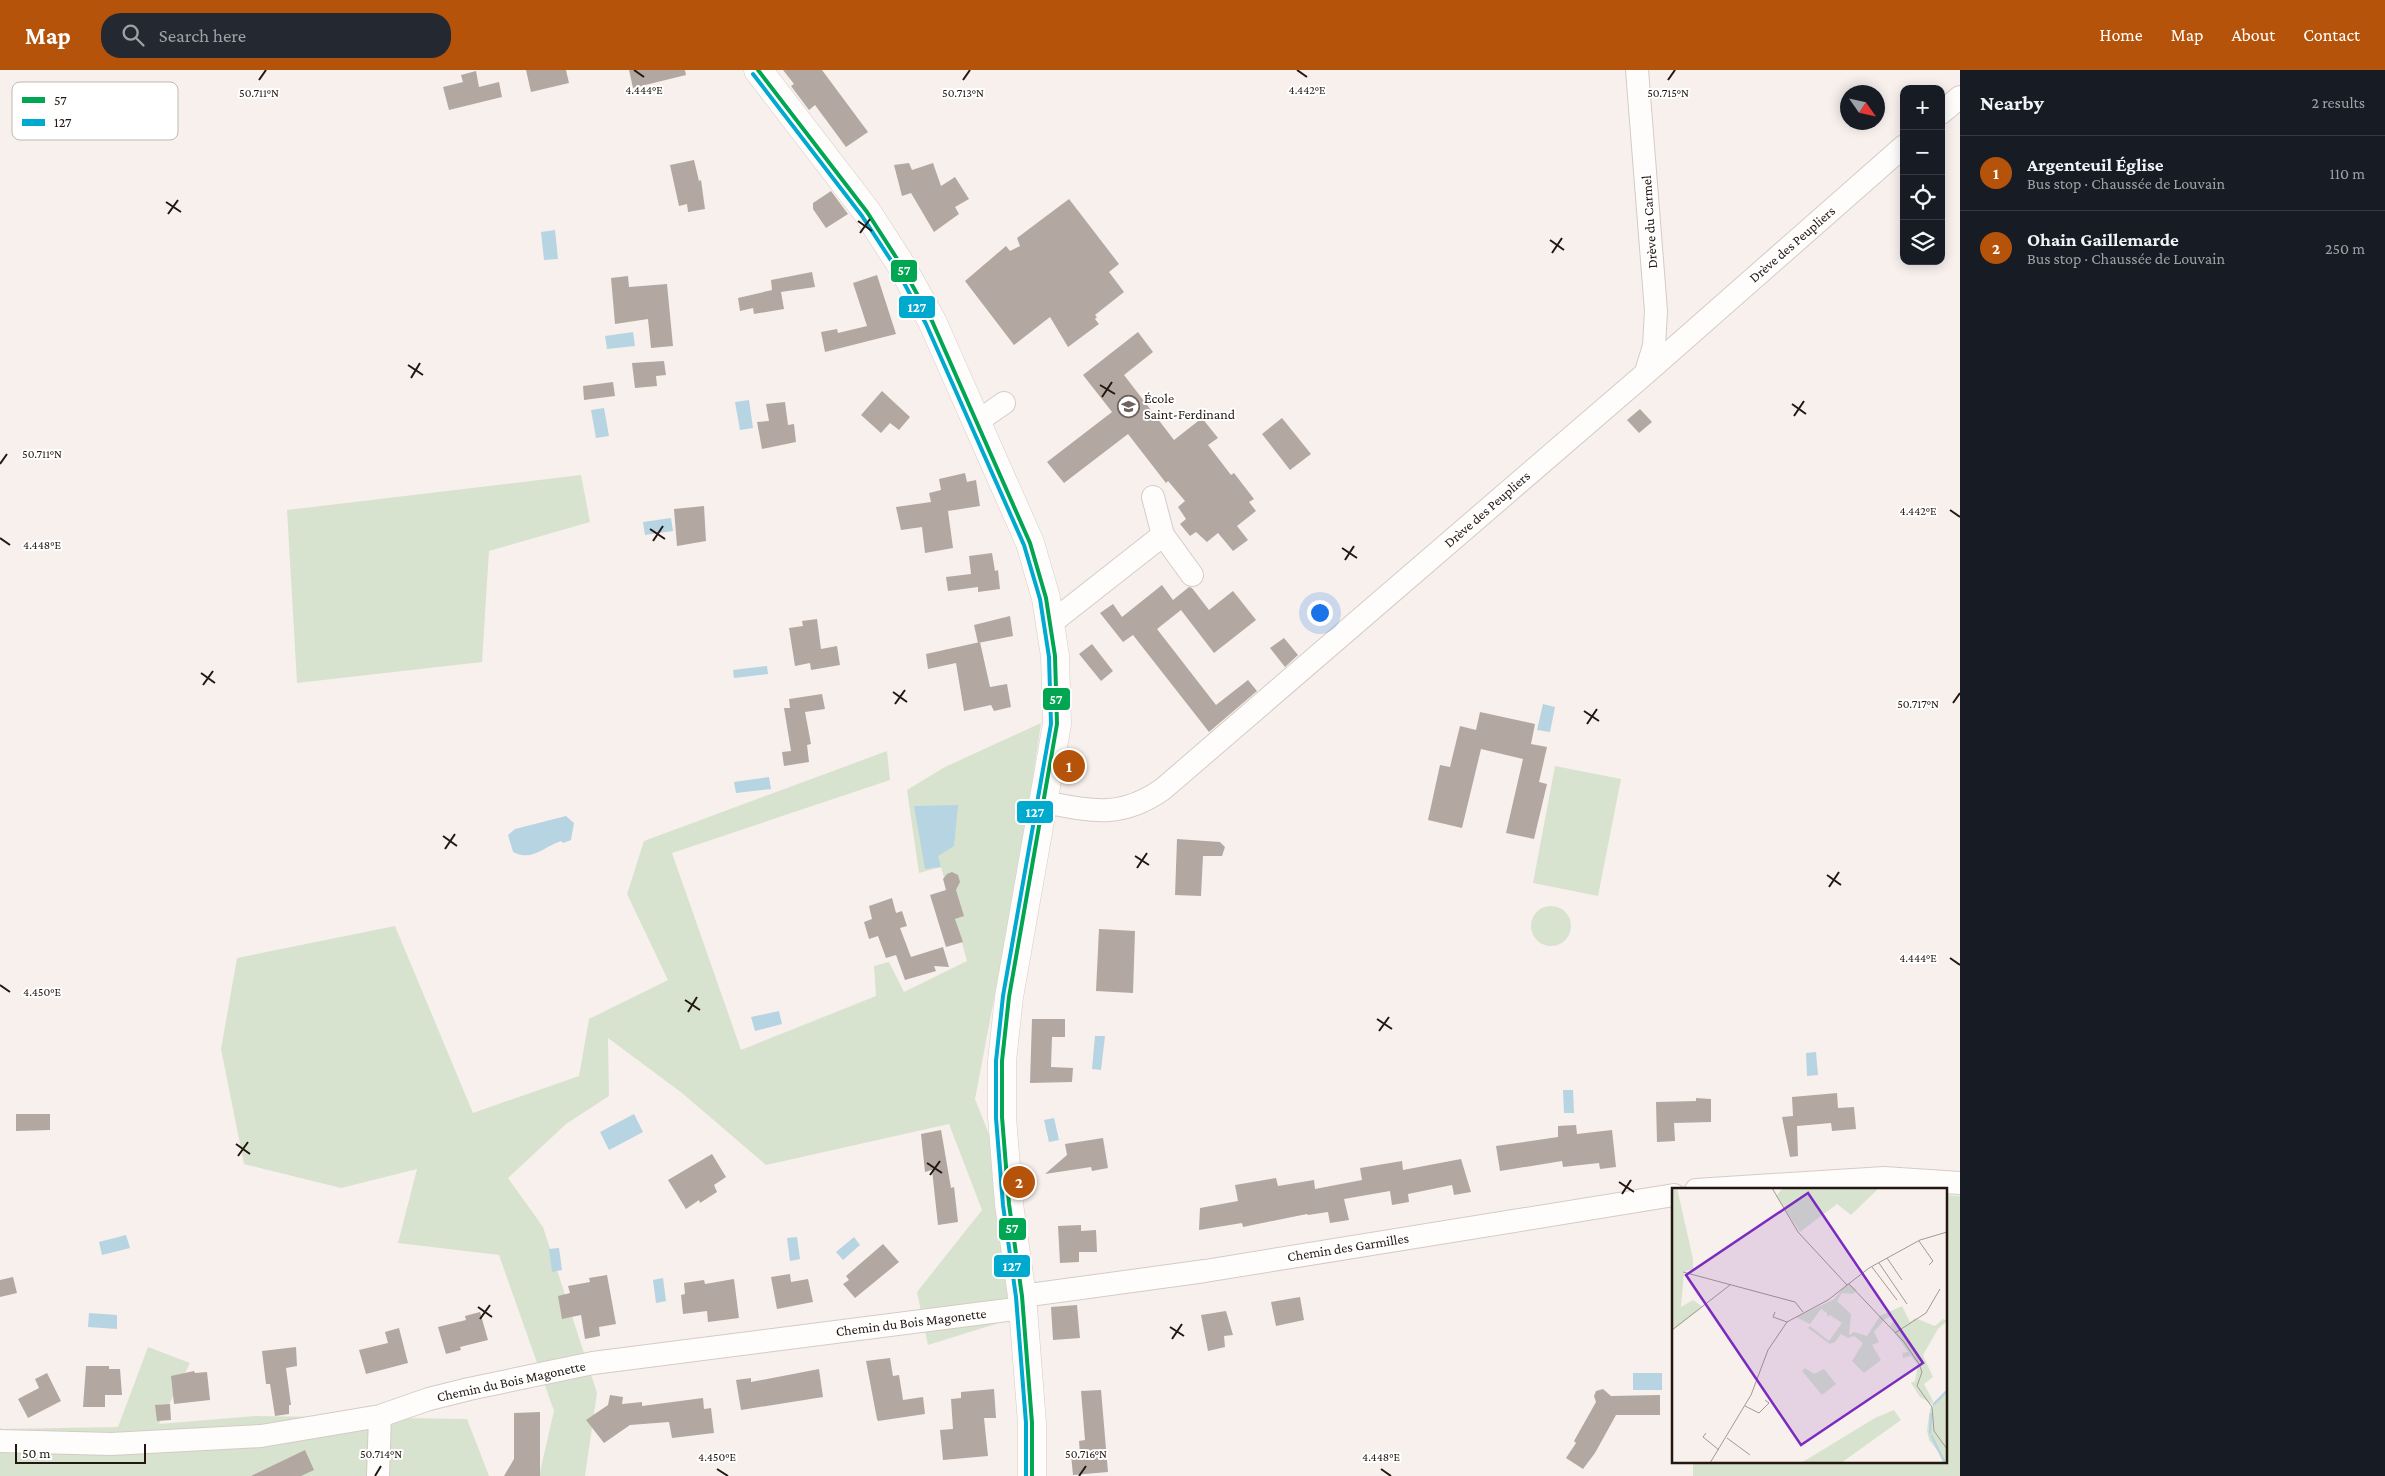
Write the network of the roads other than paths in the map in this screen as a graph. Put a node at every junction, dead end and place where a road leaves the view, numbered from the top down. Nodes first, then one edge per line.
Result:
1 (758, 70) edge
2 (1638, 70) edge
3 (1960, 97) edge
4 (1945, 110) edge
5 (1900, 150) edge
6 (1646, 373) junction
7 (1004, 403) dead end
8 (978, 421) junction
9 (1152, 497) dead end
10 (1163, 535) junction
11 (1192, 575) dead end
12 (1051, 623) junction
13 (1044, 802) junction
14 (1960, 1183) edge
15 (1727, 1188) edge
16 (1672, 1195) edge
17 (1022, 1302) junction
18 (380, 1416) junction
19 (0, 1441) edge
20 (378, 1476) edge
21 (1032, 1476) edge

1 - 8 main road
2 - 6 street, Drève du Carmel
3 - 4 street
5 - 6 street, Drève des Peupliers
6 - 13 street, Drève des Peupliers
7 - 8 street
8 - 12 main road
9 - 10 street
10 - 11 street
10 - 12 street
12 - 13 main road
13 - 17 main road
14 - 15 street
16 - 17 street, Chemin des Garmilles
17 - 18 street, Chemin du Bois Magonette
17 - 21 main road
18 - 19 street, Chemin du Bois Magonette
18 - 20 street

